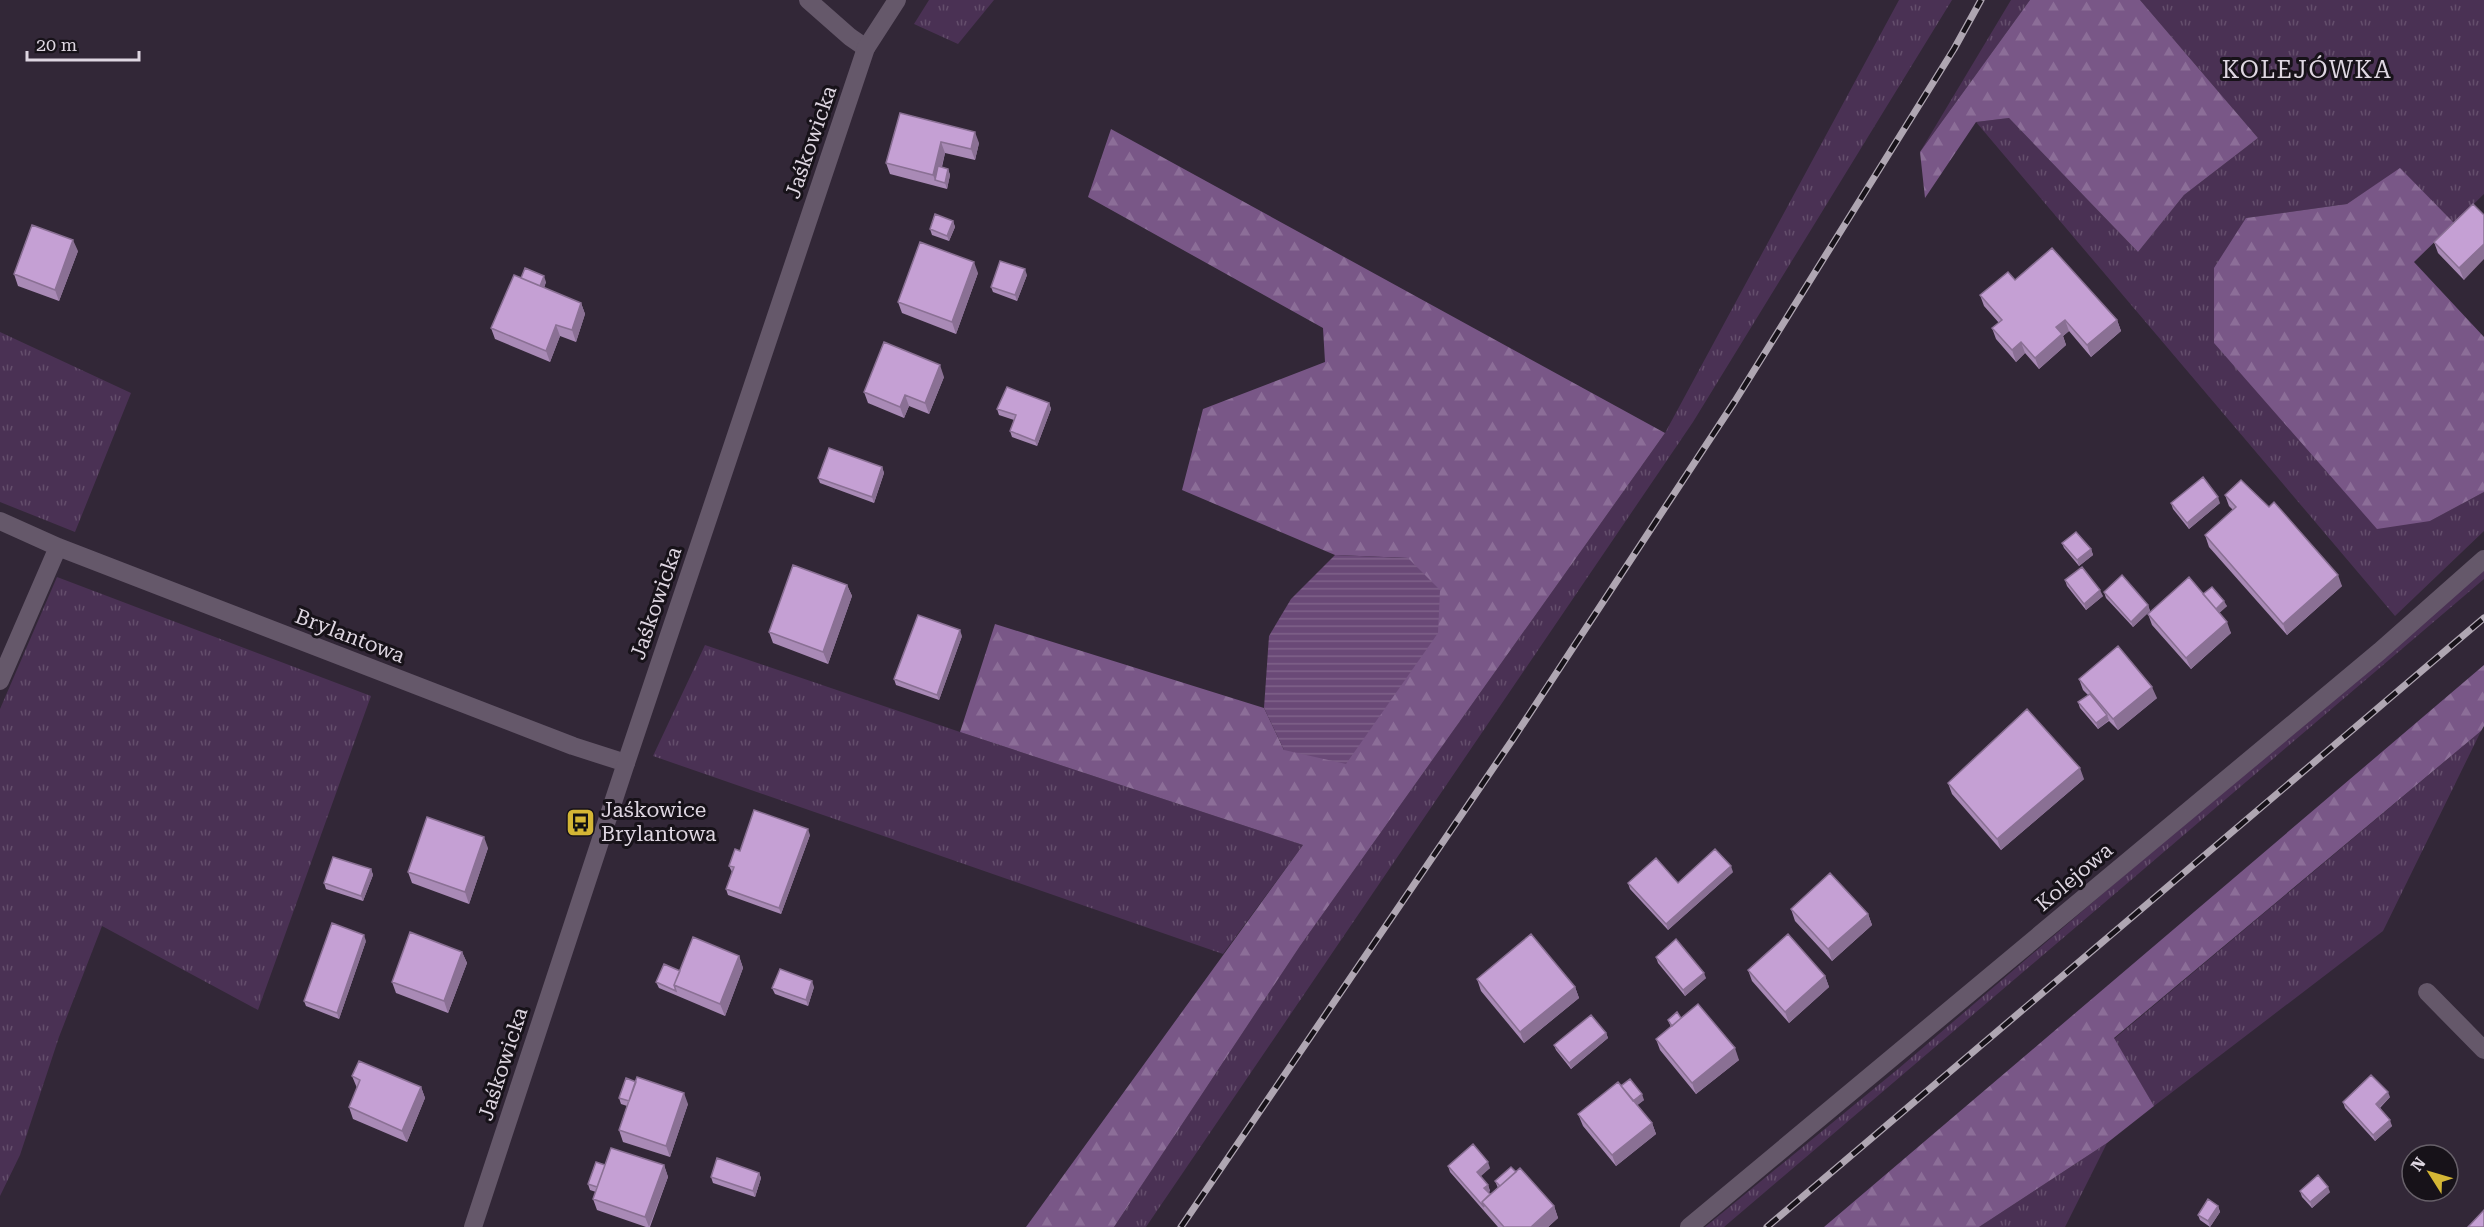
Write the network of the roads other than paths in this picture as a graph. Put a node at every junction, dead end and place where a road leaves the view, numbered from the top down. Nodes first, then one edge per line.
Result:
1 (808, 0) edge
2 (897, 0) edge
3 (866, 48) junction
4 (0, 520) edge
5 (58, 547) junction
6 (2484, 559) edge
7 (0, 681) edge
8 (626, 763) junction
9 (2427, 992) dead end
10 (2484, 1050) edge
11 (473, 1227) edge
12 (1689, 1227) edge

1 - 3 street
2 - 3 street, Jaśkowicka
3 - 8 street, Jaśkowicka
4 - 5 street, Brylantowa
5 - 7 street
5 - 8 street, Brylantowa
6 - 12 street, Kolejowa
8 - 11 street, Jaśkowicka
9 - 10 street

